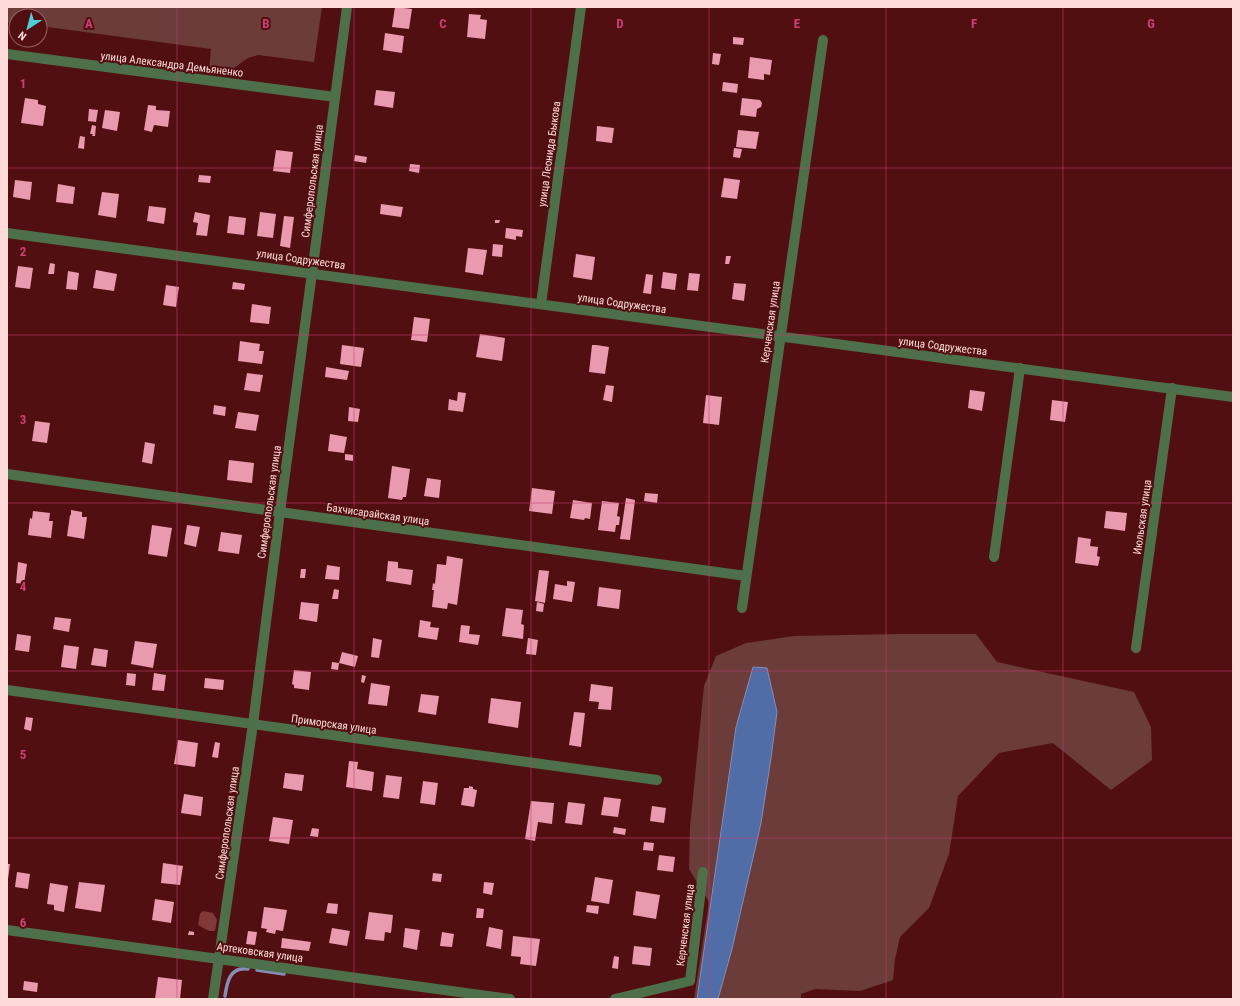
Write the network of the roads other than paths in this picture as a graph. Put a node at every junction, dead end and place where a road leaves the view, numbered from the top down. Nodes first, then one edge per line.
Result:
1 (347, 7) edge
2 (581, 7) edge
3 (824, 40) dead end
4 (7, 54) edge
5 (335, 97) junction
6 (7, 233) edge
7 (312, 273) junction
8 (541, 304) junction
9 (780, 337) junction
10 (1020, 368) junction
11 (1172, 388) junction
12 (1233, 397) edge
13 (7, 474) edge
14 (280, 512) junction
15 (994, 557) dead end
16 (746, 576) junction
17 (742, 608) dead end
18 (1136, 648) dead end
19 (7, 690) edge
20 (253, 724) junction
21 (657, 780) dead end
22 (703, 872) dead end
23 (7, 930) edge
24 (220, 959) junction
25 (435, 994) edge
26 (213, 999) edge
27 (510, 999) edge
28 (615, 999) edge

1 - 5 street, Симферопольская улица
2 - 8 street, улица Леонида Быкова
3 - 9 street, Керченская улица
4 - 5 street, улица Александра Демьяненко
5 - 7 street, Симферопольская улица
6 - 7 street, улица Содружества
7 - 8 street, улица Содружества
7 - 14 street, Симферопольская улица
8 - 9 street, улица Содружества
9 - 10 street, улица Содружества
9 - 16 street, Керченская улица
10 - 11 street, улица Содружества
10 - 15 street
11 - 12 street, улица Содружества
11 - 18 street, Июльская улица
13 - 14 street, Бахчисарайская улица
14 - 16 street, Бахчисарайская улица
14 - 20 street, Симферопольская улица
16 - 17 street, Керченская улица
19 - 20 street, Приморская улица
20 - 21 street, Приморская улица
20 - 24 street, Симферопольская улица
22 - 28 street, Керченская улица
23 - 24 street, Артековская улица
24 - 25 street, Артековская улица
24 - 26 street, Симферопольская улица
25 - 27 street, Артековская улица

